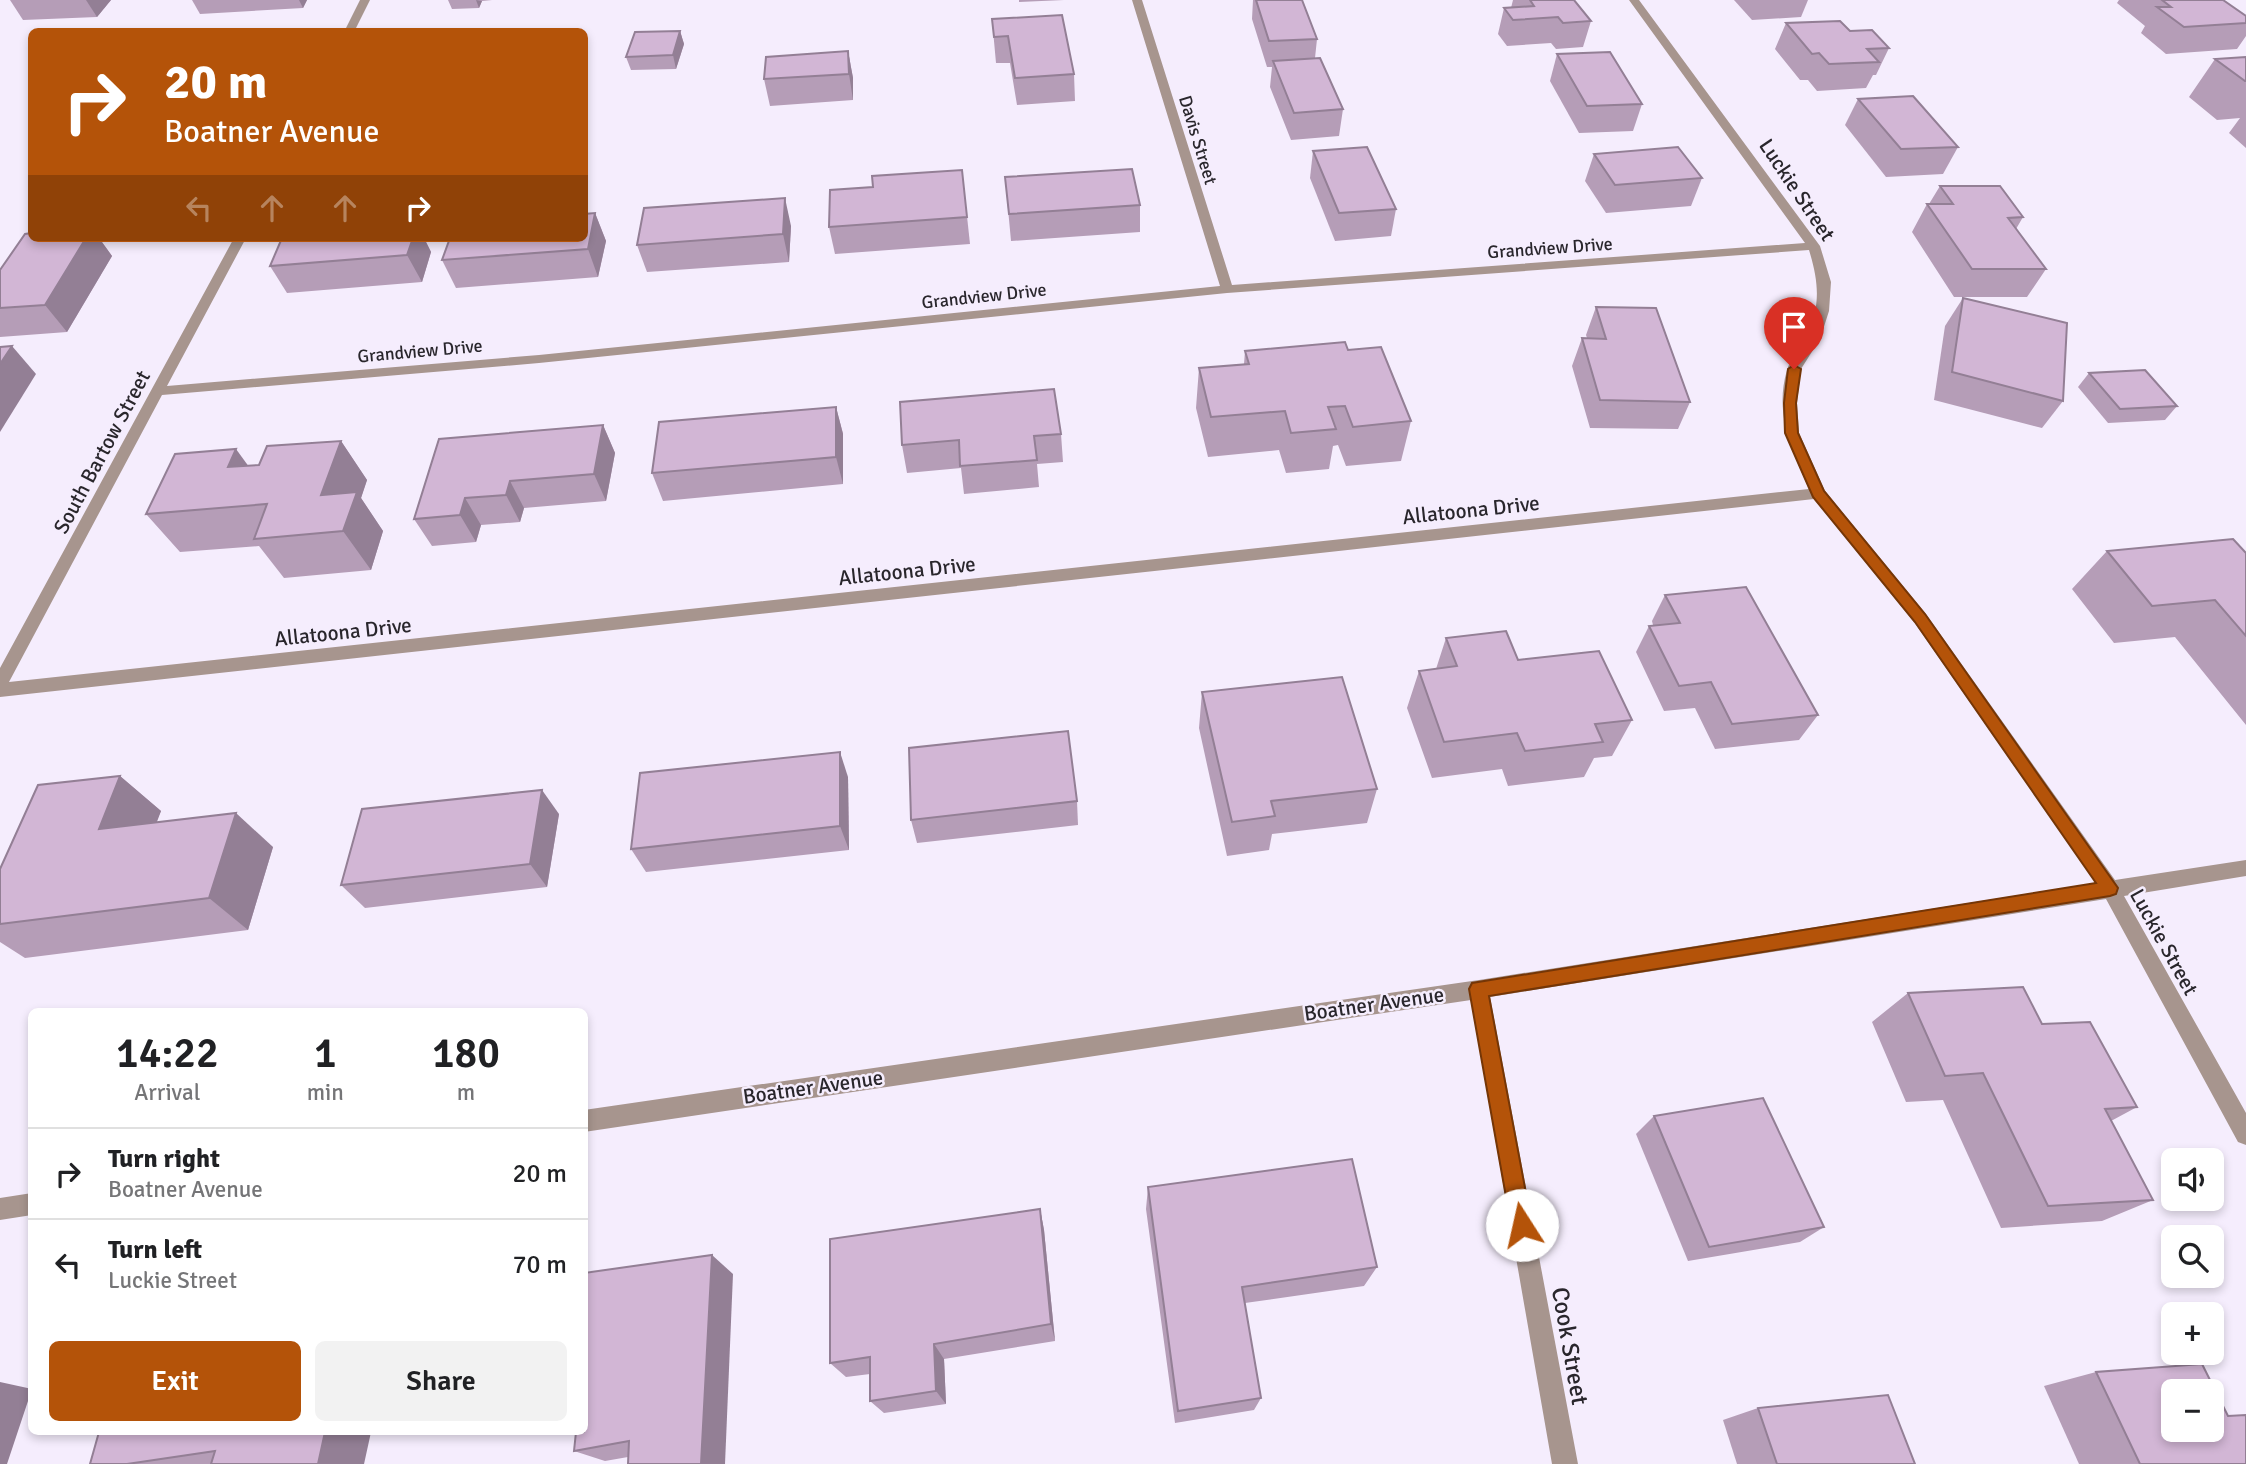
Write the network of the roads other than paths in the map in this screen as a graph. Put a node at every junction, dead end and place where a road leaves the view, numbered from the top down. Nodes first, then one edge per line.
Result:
1 (365, 0) edge
2 (1137, 0) edge
3 (1634, 0) edge
4 (351, 28) edge
5 (238, 242) edge
6 (1814, 246) junction
7 (1227, 289) junction
8 (159, 391) junction
9 (1818, 493) junction
10 (0, 684) edge
11 (0, 690) edge
12 (2246, 868) edge
13 (2110, 888) junction
14 (1479, 989) junction
15 (588, 1120) edge
16 (2246, 1134) edge
17 (28, 1205) edge
18 (0, 1209) edge
19 (1565, 1464) edge

1 - 4 street
2 - 7 street, Davis Street
3 - 6 street, Luckie Street
5 - 8 street, South Bartow Street
6 - 7 street, Grandview Drive
6 - 9 street, Luckie Street
7 - 8 street, Grandview Drive
8 - 10 street, South Bartow Street
9 - 11 street, Allatoona Drive
9 - 13 street, Luckie Street
12 - 13 street, Boatner Avenue
13 - 14 street, Boatner Avenue
13 - 16 street, Luckie Street
14 - 15 street, Boatner Avenue
14 - 19 street, Cook Street
17 - 18 street

